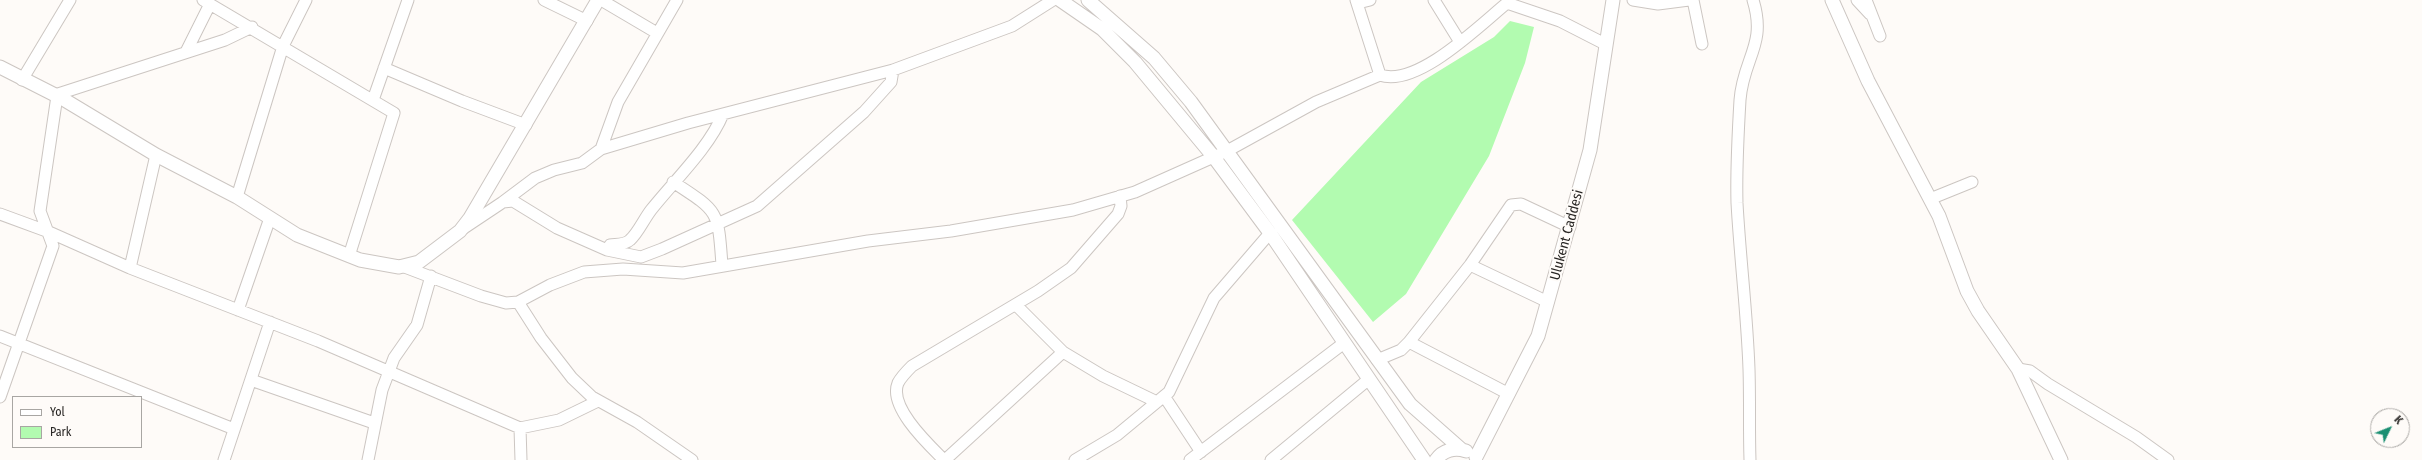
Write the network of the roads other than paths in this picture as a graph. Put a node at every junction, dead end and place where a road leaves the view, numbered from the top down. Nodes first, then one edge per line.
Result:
1 (70, 0) edge
2 (306, 0) edge
3 (408, 0) edge
4 (544, 0) edge
5 (599, 0) edge
6 (677, 0) edge
7 (1053, 0) edge
8 (1060, 0) edge
9 (1088, 0) edge
10 (1370, 0) edge
11 (1434, 0) edge
12 (1613, 0) edge
13 (1634, 0) edge
14 (1689, 0) edge
15 (1693, 0) edge
16 (1753, 0) edge
17 (1832, 0) edge
18 (1857, 0) edge
19 (1866, 0) edge
20 (1357, 1) edge
21 (1508, 1) edge
22 (207, 2) edge
23 (1872, 15) junction
24 (587, 21) junction
25 (252, 27) junction
26 (657, 33) junction
27 (1880, 36) dead end
28 (1460, 42) junction
29 (1605, 44) junction
30 (1702, 44) dead end
31 (283, 46) junction
32 (186, 52) junction
33 (384, 68) junction
34 (2, 70) edge
35 (893, 70) junction
36 (1380, 75) junction
37 (22, 80) junction
38 (56, 95) junction
39 (373, 100) junction
40 (723, 114) junction
41 (526, 125) junction
42 (601, 149) junction
43 (1227, 151) junction
44 (156, 155) junction
45 (1213, 156) junction
46 (673, 182) junction
47 (1972, 182) dead end
48 (1120, 196) junction
49 (237, 197) junction
50 (1930, 198) junction
51 (503, 202) junction
52 (0, 214) edge
53 (270, 218) junction
54 (719, 225) junction
55 (1570, 227) junction
56 (460, 230) junction
57 (49, 232) junction
58 (1270, 233) junction
59 (606, 250) junction
60 (349, 256) junction
61 (722, 265) junction
62 (1470, 265) junction
63 (402, 266) junction
64 (130, 268) junction
65 (432, 276) junction
66 (518, 302) junction
67 (1548, 302) junction
68 (1016, 305) junction
69 (238, 310) junction
70 (270, 322) junction
71 (0, 336) edge
72 (1409, 342) junction
73 (1344, 343) junction
74 (19, 344) junction
75 (1063, 352) junction
76 (1377, 360) junction
77 (2018, 369) junction
78 (389, 372) junction
79 (1369, 379) junction
80 (251, 380) junction
81 (1509, 394) junction
82 (0, 397) edge
83 (1161, 399) junction
84 (598, 401) junction
85 (374, 423) junction
86 (520, 428) junction
87 (234, 429) junction
88 (1461, 449) junction
89 (1201, 452) junction
90 (1477, 458) edge
91 (224, 460) edge
92 (368, 460) edge
93 (521, 460) edge
94 (692, 460) edge
95 (945, 460) edge
96 (1075, 460) edge
97 (1190, 460) edge
98 (1271, 460) edge
99 (1424, 460) edge
100 (1436, 460) edge
101 (1750, 460) edge
102 (2061, 460) edge
103 (2168, 460) edge

1 - 37 street
2 - 31 street
3 - 33 street
4 - 24 street
5 - 24 street
5 - 26 street
6 - 26 street
7 - 35 street
8 - 45 street
9 - 43 street
10 - 20 street
11 - 28 street
12 - 29 street, Ulukent Caddesi
13 - 14 street
15 - 30 street
16 - 101 street
17 - 50 street
18 - 23 street
19 - 23 street
20 - 36 street
21 - 28 street
21 - 29 street
22 - 25 street
22 - 32 street
23 - 27 street
24 - 41 street
25 - 31 street
25 - 32 street
26 - 42 street
28 - 36 street
29 - 55 street, Ulukent Caddesi
31 - 39 street
31 - 49 street
32 - 38 street
33 - 39 street
33 - 41 street
34 - 37 street
35 - 40 street
35 - 54 street
36 - 43 street
37 - 38 street
38 - 44 street
38 - 57 street
39 - 60 street
40 - 42 street
40 - 46 street
41 - 56 street
42 - 51 street
43 - 45 street
43 - 76 street
44 - 49 street
44 - 64 street
45 - 48 street
45 - 58 street
46 - 54 street
46 - 59 street
47 - 50 street
48 - 61 street
48 - 68 street
49 - 53 street
50 - 77 street
51 - 56 street
51 - 59 street
52 - 57 street
53 - 60 street
53 - 69 street
54 - 59 street
54 - 61 street
55 - 62 street
55 - 67 street, Ulukent Caddesi
56 - 63 street
57 - 64 street
57 - 74 street
58 - 73 street
58 - 83 street
60 - 63 street
61 - 66 street
62 - 67 street
62 - 72 street
63 - 65 street
64 - 69 street
65 - 66 street
65 - 78 street
66 - 84 street
67 - 81 street, Ulukent Caddesi
68 - 75 street
68 - 95 street
69 - 70 street
70 - 78 street
70 - 80 street
71 - 74 street
72 - 76 street
72 - 81 street
73 - 79 street
73 - 89 street
74 - 82 street
74 - 87 street
75 - 83 street
75 - 95 street
76 - 88 street
77 - 102 street
77 - 103 street
78 - 85 street
78 - 86 street
79 - 98 street
79 - 99 street
80 - 85 street
80 - 87 street
81 - 90 street, Ulukent Caddesi
83 - 89 street
83 - 96 street
84 - 86 street
84 - 94 street
85 - 92 street
86 - 93 street
87 - 91 street
88 - 90 street
88 - 100 street
89 - 97 street

